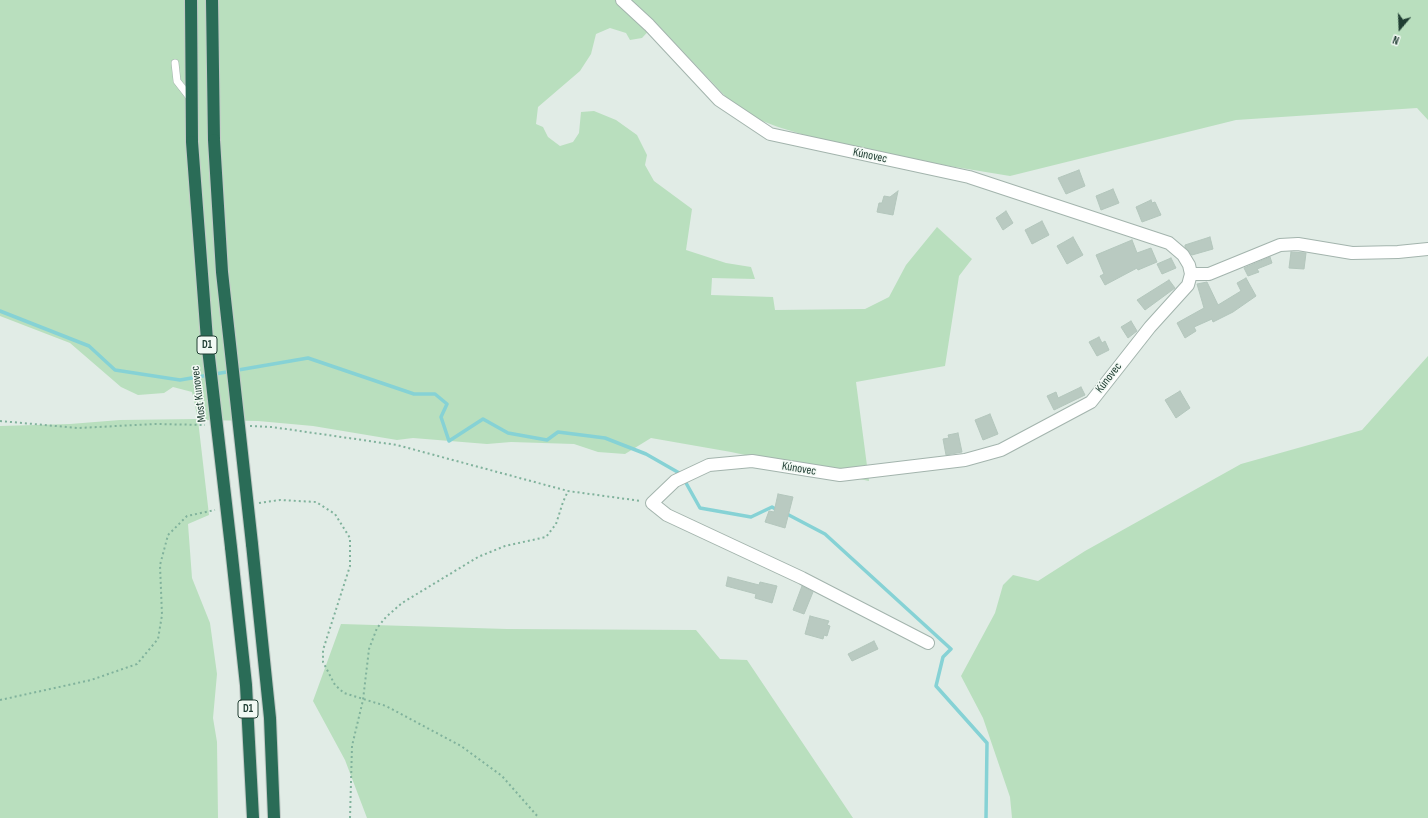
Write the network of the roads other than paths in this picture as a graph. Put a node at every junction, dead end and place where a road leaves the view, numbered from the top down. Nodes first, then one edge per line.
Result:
1 (191, 0) edge
2 (212, 0) edge
3 (622, 0) edge
4 (175, 64) dead end
5 (191, 100) junction
6 (1428, 249) edge
7 (1191, 274) junction
8 (928, 643) dead end
9 (253, 818) edge
10 (274, 818) edge

1 - 5 highway, D1
2 - 10 highway, D1, bridge
3 - 7 street, Kúnovec
4 - 5 lane
5 - 9 highway, Most Kunovec / D1, bridge
6 - 7 street
7 - 8 street, Kúnovec

